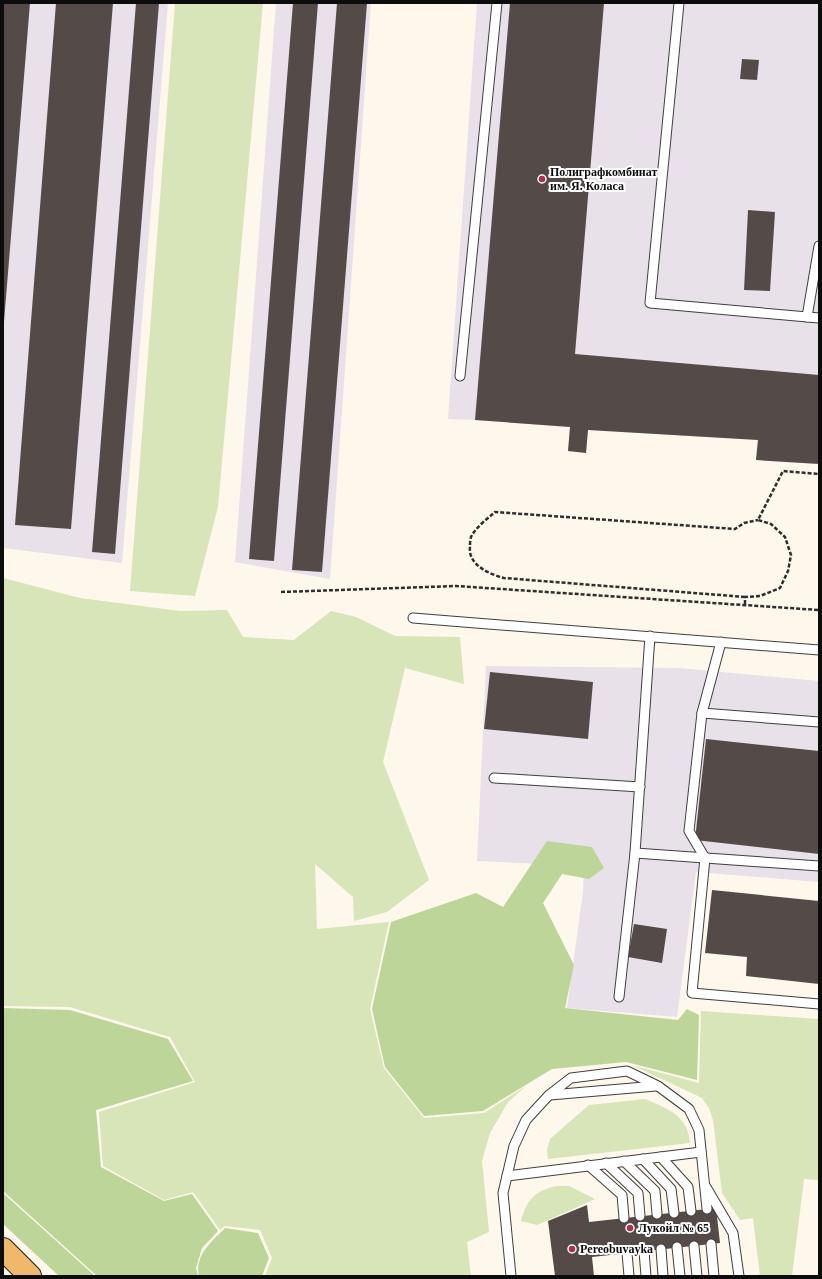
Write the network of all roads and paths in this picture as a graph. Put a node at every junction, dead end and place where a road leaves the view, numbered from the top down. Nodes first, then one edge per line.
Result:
1 (497, 3) edge
2 (679, 3) edge
3 (819, 246) edge
4 (807, 317) junction
5 (819, 318) edge
6 (460, 376) dead end
7 (819, 474) edge
8 (758, 520) junction
9 (280, 592) dead end
10 (745, 597) junction
11 (745, 604) junction
12 (819, 610) edge
13 (413, 618) dead end
14 (650, 636) junction
15 (721, 642) junction
16 (819, 650) edge
17 (702, 713) junction
18 (819, 722) edge
19 (494, 778) dead end
20 (640, 787) junction
21 (635, 854) junction
22 (705, 858) junction
23 (819, 866) edge
24 (618, 998) dead end
25 (819, 1004) edge
26 (658, 1086) junction
27 (549, 1095) junction
28 (701, 1152) junction
29 (661, 1156) junction
30 (643, 1158) junction
31 (624, 1161) junction
32 (606, 1163) junction
33 (588, 1165) junction
34 (507, 1176) junction
35 (705, 1185) junction
36 (707, 1209) dead end
37 (691, 1210) dead end
38 (674, 1212) dead end
39 (657, 1214) dead end
40 (640, 1216) dead end
41 (624, 1218) dead end
42 (711, 1244) dead end
43 (694, 1246) dead end
44 (677, 1247) dead end
45 (3, 1249) edge
46 (661, 1249) dead end
47 (644, 1251) dead end
48 (627, 1253) dead end
49 (30, 1276) edge
50 (511, 1276) edge
51 (629, 1276) edge
52 (646, 1276) edge
53 (663, 1276) edge
54 (680, 1276) edge
55 (697, 1276) edge
56 (714, 1276) edge
57 (739, 1276) edge

1 - 6 lane
2 - 4 lane
3 - 4 lane
4 - 5 lane
7 - 8 path
8 - 10 path
8 - 10 path
9 - 11 path
10 - 11 path
11 - 12 path
13 - 14 lane
14 - 15 lane
14 - 20 lane
15 - 16 lane
15 - 17 lane
17 - 18 lane
17 - 22 lane
19 - 20 lane
20 - 21 lane
21 - 22 lane
21 - 24 lane
22 - 23 lane
22 - 25 lane
26 - 27 lane
26 - 27 lane
26 - 28 lane
27 - 34 lane
28 - 29 lane
28 - 35 lane
29 - 30 lane
29 - 37 lane
30 - 31 lane
30 - 38 lane
31 - 32 lane
31 - 39 lane
32 - 33 lane
32 - 40 lane
33 - 34 lane
33 - 41 lane
34 - 50 lane
35 - 36 lane
35 - 57 lane
42 - 56 lane
43 - 55 lane
44 - 54 lane
45 - 49 main road
46 - 53 lane
47 - 52 lane
48 - 51 lane

